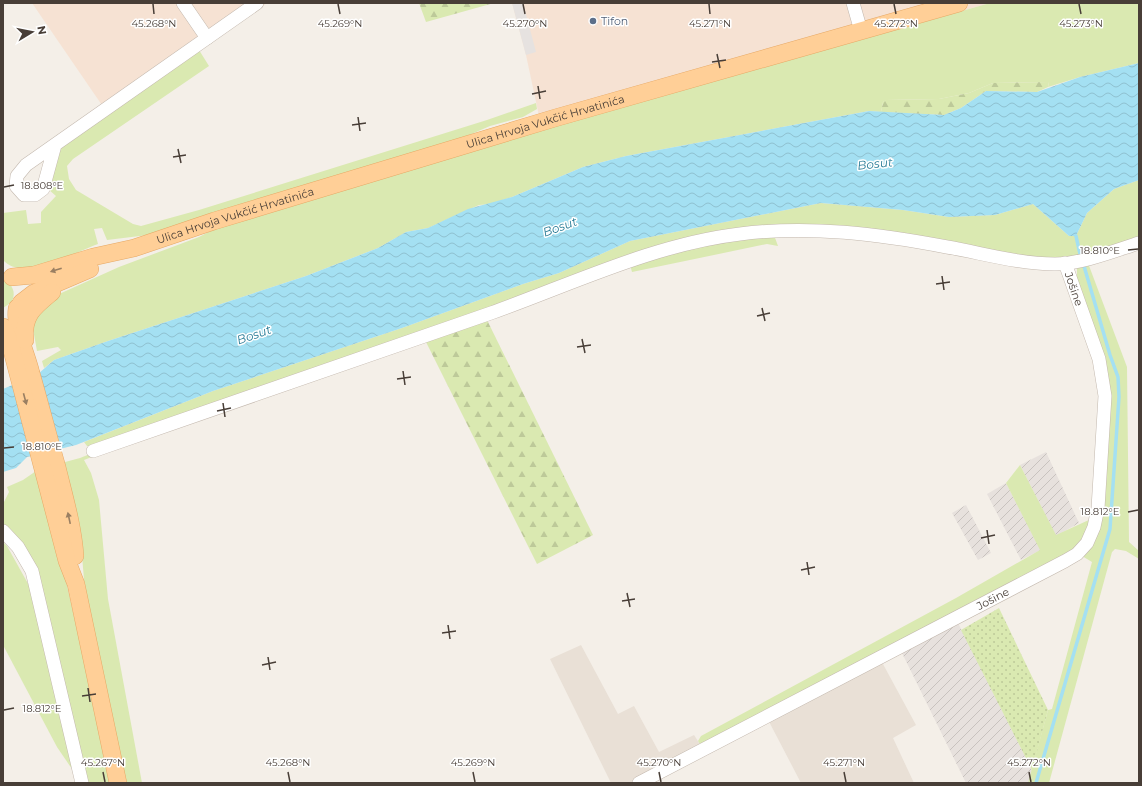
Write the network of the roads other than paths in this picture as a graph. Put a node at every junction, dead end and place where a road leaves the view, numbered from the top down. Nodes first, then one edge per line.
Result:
1 (183, 3) edge
2 (257, 3) edge
3 (853, 3) edge
4 (959, 3) edge
5 (861, 31) junction
6 (207, 38) junction
7 (55, 145) dead end
8 (1139, 243) edge
9 (134, 248) junction
10 (1065, 263) junction
11 (6, 273) edge
12 (68, 278) junction
13 (14, 309) edge
14 (3, 327) edge
15 (21, 360) junction
16 (93, 451) dead end
17 (3, 531) edge
18 (82, 783) edge
19 (118, 783) edge
20 (638, 783) edge

1 - 6 street
2 - 6 street
3 - 5 street
4 - 5 main road, Ulica Hrvoja Vukčić Hrvatinića
5 - 9 main road, Ulica Hrvoja Vukčić Hrvatinića
6 - 7 street
8 - 10 street
9 -> 11 main road, Ulica Hrvoja Vukčić Hrvatinića
9 - 12 main road, Ulica Hrvoja Vukčić Hrvatinića
10 - 16 street
10 - 20 street, Jošine
11 - 13 main road
12 - 13 main road, Ulica Hrvoja Vukčić Hrvatinića
12 - 15 main road
13 - 15 main road
14 - 15 main road
15 - 19 main road
17 - 18 street

